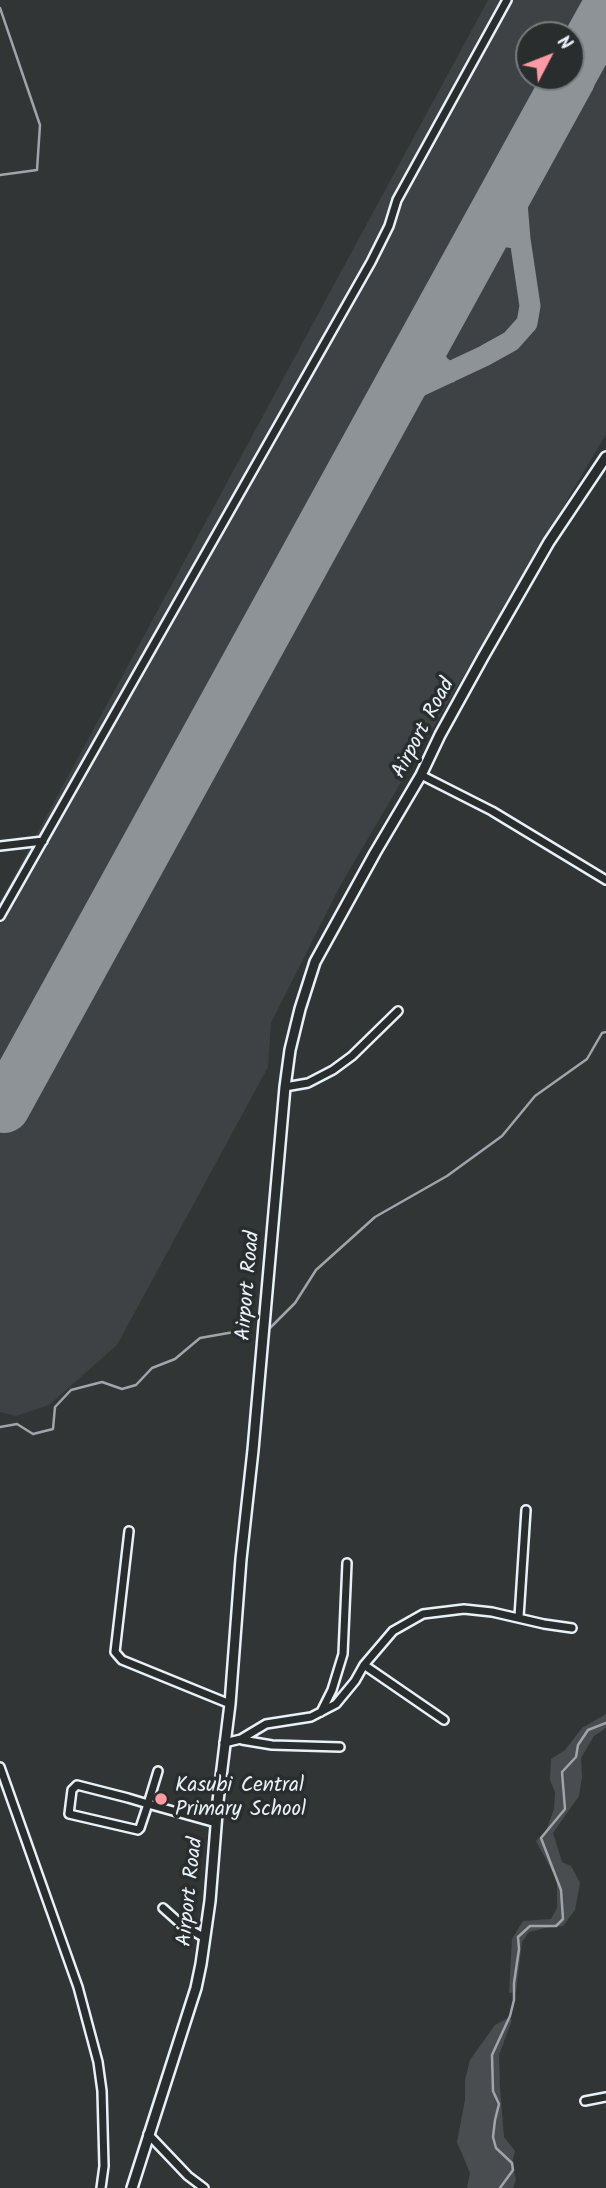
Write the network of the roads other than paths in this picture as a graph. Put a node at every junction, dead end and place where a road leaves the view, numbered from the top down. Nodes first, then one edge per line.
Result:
1 (507, 0) edge
2 (606, 457) edge
3 (421, 775) junction
4 (43, 841) junction
5 (0, 846) edge
6 (606, 880) edge
7 (0, 916) edge
8 (398, 1011) dead end
9 (285, 1087) junction
10 (526, 1510) dead end
11 (129, 1531) dead end
12 (347, 1563) dead end
13 (519, 1618) junction
14 (572, 1628) dead end
15 (364, 1665) junction
16 (230, 1704) junction
17 (321, 1712) junction
18 (444, 1720) dead end
19 (241, 1740) junction
20 (224, 1743) junction
21 (340, 1747) dead end
22 (0, 1767) edge
23 (158, 1771) dead end
24 (148, 1804) junction
25 (216, 1823) junction
26 (163, 1908) dead end
27 (205, 1938) junction
28 (606, 2097) edge
29 (585, 2101) dead end
30 (148, 2134) junction
31 (101, 2188) edge
32 (132, 2188) edge
33 (204, 2188) edge

1 - 4 street
2 - 3 street, Airport Road
3 - 6 street
3 - 9 street, Airport Road
4 - 5 street
4 - 7 street
8 - 9 street
9 - 16 street, Airport Road
10 - 13 street
11 - 16 street
12 - 17 street
13 - 14 street
13 - 15 street
15 - 17 street
15 - 18 street
16 - 20 street, Airport Road
17 - 19 street
19 - 20 street
19 - 21 street
20 - 25 street, Airport Road
22 - 31 street
23 - 24 street
24 - 24 street
24 - 25 street
25 - 27 street, Airport Road
26 - 27 street
27 - 30 street, Airport Road
28 - 29 street
30 - 32 street, Airport Road
30 - 33 street

